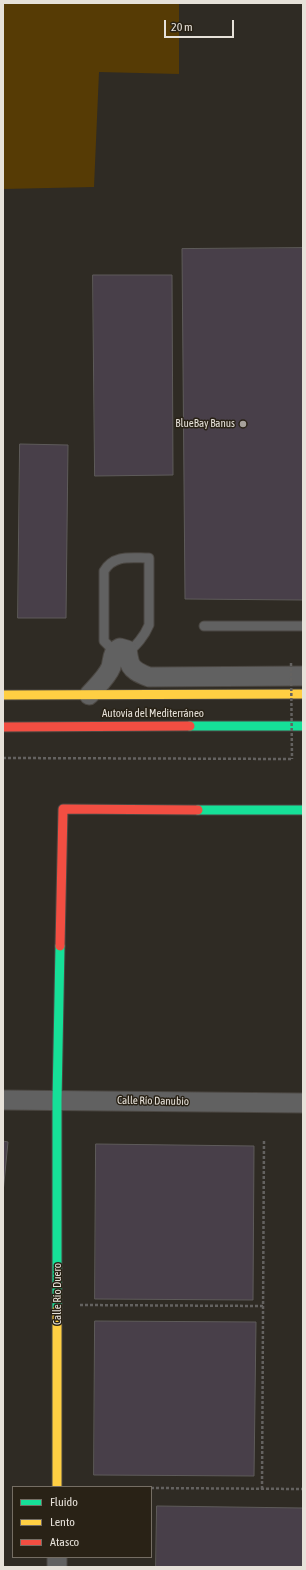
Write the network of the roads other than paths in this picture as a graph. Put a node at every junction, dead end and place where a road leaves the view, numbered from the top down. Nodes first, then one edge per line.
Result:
1 (204, 626) dead end
2 (303, 626) edge
3 (121, 652) junction
4 (297, 670) edge
5 (303, 694) edge
6 (3, 695) edge
7 (89, 695) junction
8 (303, 726) edge
9 (3, 727) edge
10 (303, 810) edge
11 (3, 1100) edge
12 (57, 1100) junction
13 (303, 1103) edge
14 (57, 1486) edge

1 - 2 lane
3 - 3 lane
3 - 4 street
3 - 7 street
5 - 7 main road, Autovía del Mediterráneo
6 - 7 main road, Autovía del Mediterráneo
8 - 9 main road, Autovía del Mediterráneo
10 - 12 main road, Calle Río Duero
11 - 12 street, Calle Río Danubio
12 - 13 street, Calle Río Danubio
12 - 14 main road, Calle Río Duero

